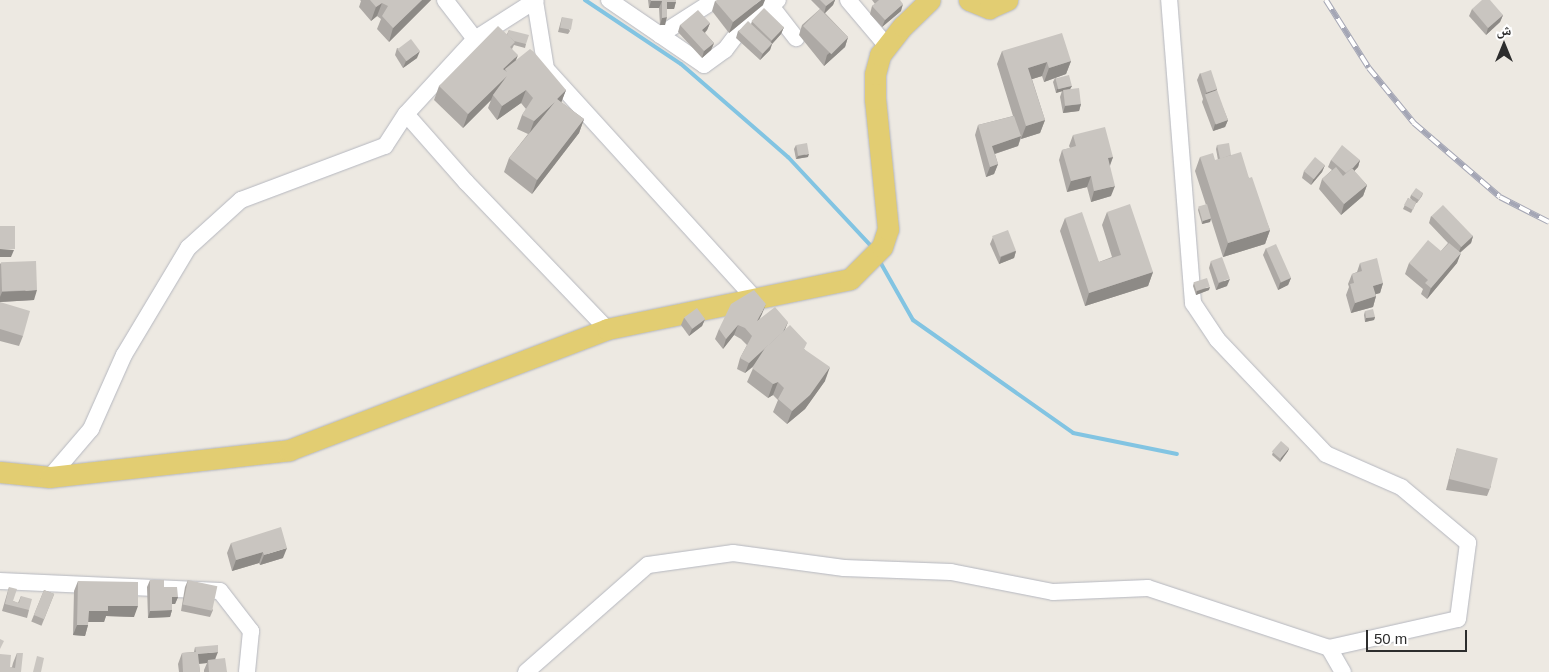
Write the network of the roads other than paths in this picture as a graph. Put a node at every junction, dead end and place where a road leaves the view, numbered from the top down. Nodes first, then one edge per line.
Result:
1 (445, 0) edge
2 (536, 0) edge
3 (609, 0) edge
4 (715, 0) edge
5 (848, 0) edge
6 (930, 0) edge
7 (969, 0) edge
8 (1007, 0) edge
9 (1169, 0) edge
10 (775, 3) edge
11 (490, 29) junction
12 (660, 35) junction
13 (796, 38) dead end
14 (475, 39) junction
15 (501, 43) edge
16 (886, 44) junction
17 (529, 61) edge
18 (546, 69) junction
19 (406, 114) junction
20 (755, 299) junction
21 (607, 329) junction
22 (0, 472) edge
23 (50, 477) junction
24 (0, 581) edge
25 (1329, 648) junction
26 (247, 672) edge
27 (526, 672) edge
28 (1343, 672) edge

1 - 14 street
2 - 11 street
2 - 18 street
3 - 12 street
4 - 12 street
5 - 16 street
6 - 16 main road
7 - 8 main road
9 - 25 street
10 - 12 street
10 - 13 street
11 - 14 street
11 - 15 street
14 - 19 street
16 - 20 main road
17 - 18 street
18 - 20 street
19 - 21 street
19 - 23 street
20 - 21 main road
21 - 23 main road
22 - 23 main road
24 - 26 street
25 - 27 street
25 - 28 street

